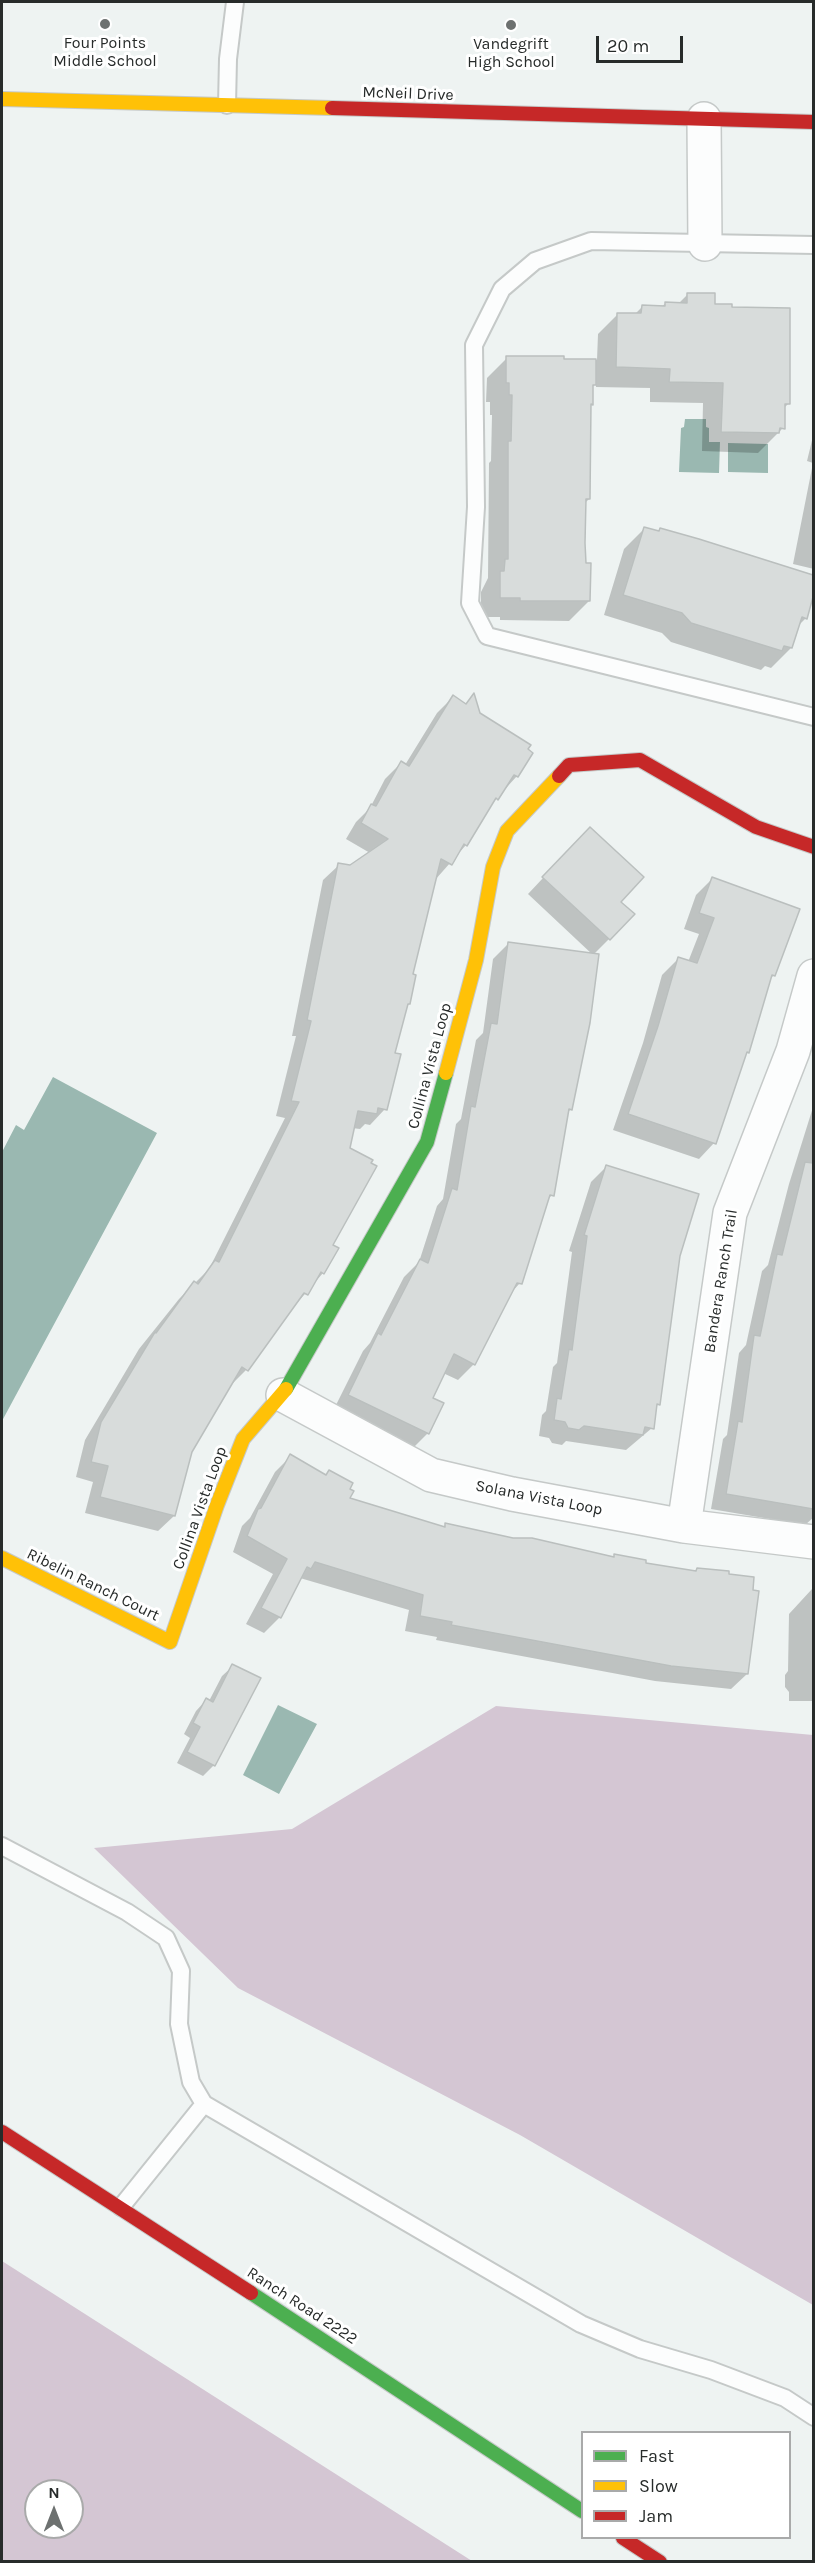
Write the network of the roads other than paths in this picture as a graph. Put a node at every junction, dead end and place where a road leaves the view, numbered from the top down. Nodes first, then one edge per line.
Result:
1 (235, 2) edge
2 (2, 99) edge
3 (227, 105) junction
4 (704, 119) junction
5 (813, 123) edge
6 (705, 244) junction
7 (813, 245) edge
8 (813, 717) edge
9 (813, 847) edge
10 (813, 976) edge
11 (283, 1395) junction
12 (684, 1526) junction
13 (813, 1542) edge
14 (2, 1558) edge
15 (170, 1642) joint
16 (2, 1846) edge
17 (204, 2104) junction
18 (2, 2132) edge
19 (121, 2207) junction
20 (813, 2416) edge
21 (581, 2510) edge
22 (625, 2539) edge
23 (660, 2562) edge

1 - 3 lane
2 - 3 street, McNeil Drive
3 - 4 street, McNeil Drive
4 - 5 street, McNeil Drive
4 - 6 street
6 - 7 lane
6 - 8 lane
9 - 11 street, Collina Vista Loop
10 - 12 street, Bandera Ranch Trail
11 - 12 street, Solana Vista Loop
11 - 15 street, Collina Vista Loop
12 - 13 street, Solana Vista Loop
14 - 15 street, Ribelin Ranch Court
16 - 17 lane
17 - 19 lane
17 - 20 lane
18 - 19 street, Ranch Road 2222
19 - 21 street, Ranch Road 2222
22 - 23 street

